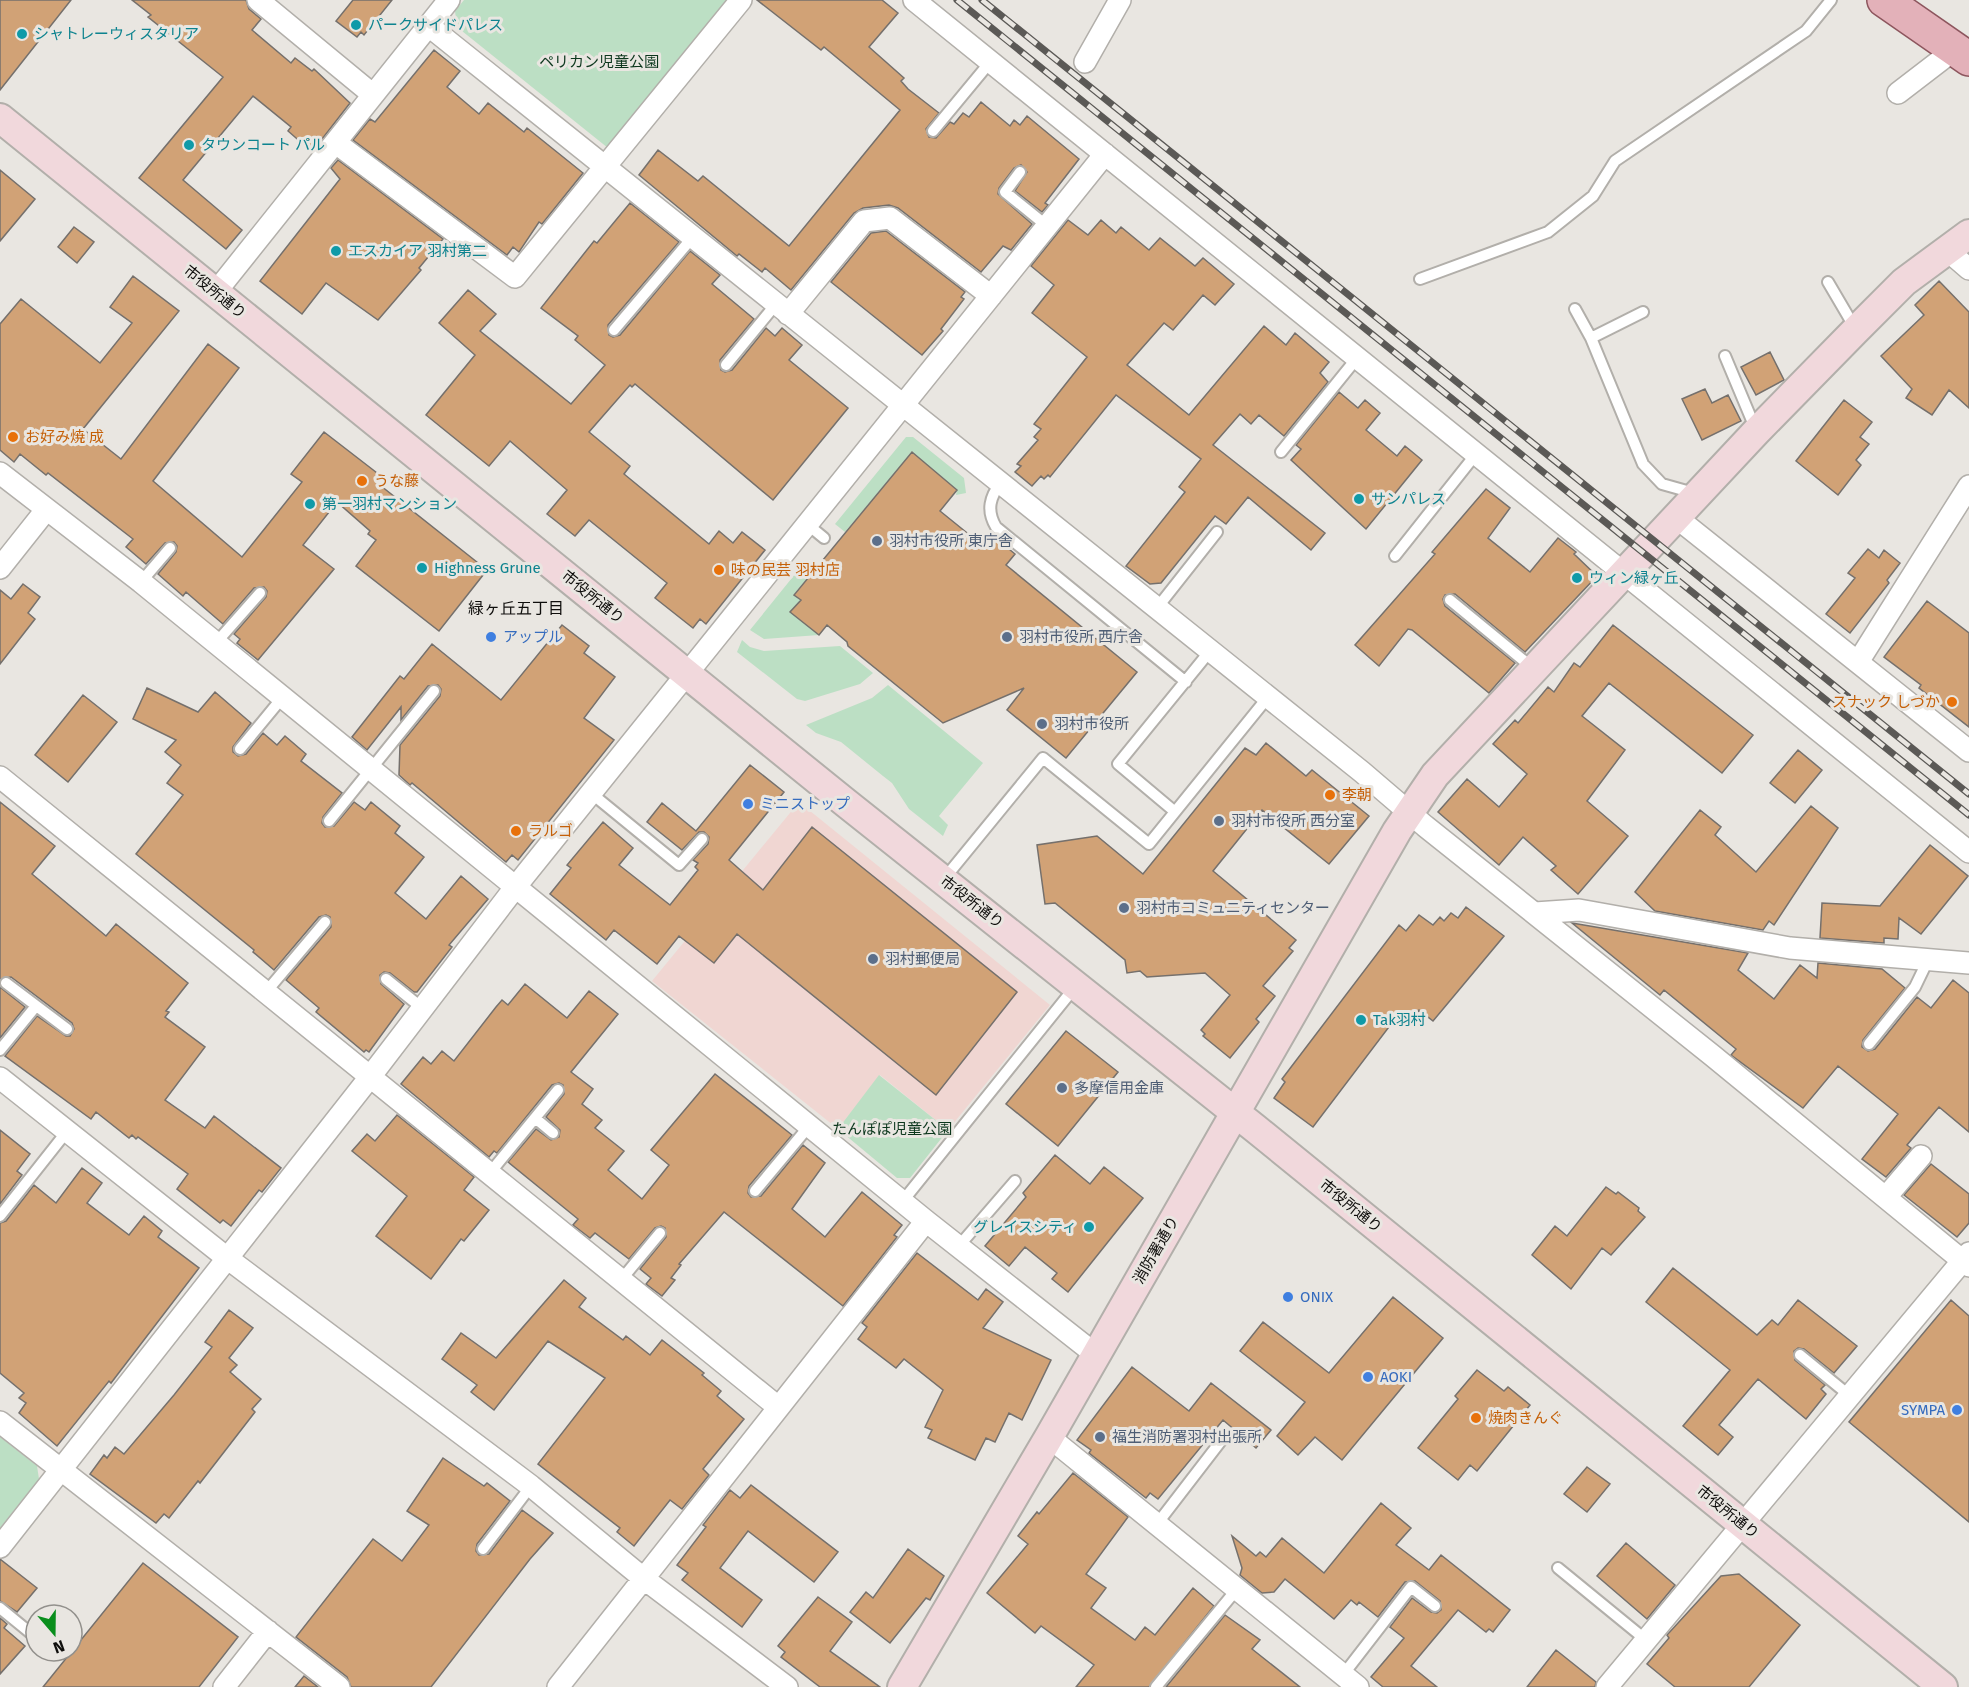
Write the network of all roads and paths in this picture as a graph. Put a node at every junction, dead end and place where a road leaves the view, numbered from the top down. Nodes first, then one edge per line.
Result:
1 (258, 0) edge
2 (449, 0) edge
3 (741, 0) edge
4 (914, 0) edge
5 (1120, 0) edge
6 (1831, 0) edge
7 (1884, 0) edge
8 (429, 26) junction
9 (1961, 54) edge
10 (990, 61) junction
11 (1085, 62) dead end
12 (1899, 93) dead end
13 (372, 94) junction
14 (0, 118) edge
15 (933, 131) dead end
16 (336, 143) junction
17 (1105, 154) junction
18 (606, 168) junction
19 (1020, 172) dead end
20 (1047, 226) junction
21 (692, 238) junction
22 (1958, 242) edge
23 (1969, 269) edge
24 (1420, 279) dead end
25 (1828, 282) dead end
26 (215, 293) junction
27 (991, 296) junction
28 (782, 309) junction
29 (1575, 309) dead end
30 (1643, 312) dead end
31 (614, 330) dead end
32 (1856, 330) junction
33 (1591, 338) junction
34 (1725, 356) dead end
35 (1357, 358) junction
36 (726, 365) dead end
37 (903, 405) junction
38 (1756, 432) junction
39 (1281, 452) dead end
40 (1476, 454) junction
41 (0, 473) edge
42 (1001, 482) junction
43 (1969, 486) edge
44 (1700, 494) junction
45 (46, 510) junction
46 (1677, 518) junction
47 (807, 524) junction
48 (1217, 532) dead end
49 (824, 538) dead end
50 (170, 548) dead end
51 (1395, 556) dead end
52 (0, 568) edge
53 (1625, 575) junction
54 (141, 582) junction
55 (260, 593) dead end
56 (1450, 600) dead end
57 (1157, 608) junction
58 (215, 644) junction
59 (1210, 651) junction
60 (1858, 662) junction
61 (1534, 669) junction
62 (687, 673) junction
63 (1186, 682) junction
64 (434, 691) dead end
65 (1268, 697) junction
66 (282, 698) junction
67 (240, 749) dead end
68 (1969, 751) edge
69 (372, 769) junction
70 (0, 777) edge
71 (591, 793) junction
72 (1174, 811) junction
73 (1409, 812) junction
74 (329, 821) dead end
75 (702, 839) dead end
76 (1969, 852) edge
77 (944, 879) junction
78 (516, 885) junction
79 (1535, 913) junction
80 (325, 922) dead end
81 (1928, 960) junction
82 (1969, 963) edge
83 (386, 980) dead end
84 (6, 983) dead end
85 (1077, 985) junction
86 (266, 992) junction
87 (36, 1006) junction
88 (422, 1008) junction
89 (67, 1029) dead end
90 (1869, 1044) dead end
91 (0, 1050) edge
92 (370, 1077) junction
93 (0, 1078) edge
94 (558, 1089) dead end
95 (1236, 1113) junction
96 (535, 1118) junction
97 (810, 1125) junction
98 (68, 1130) junction
99 (553, 1133) dead end
100 (1921, 1156) dead end
101 (489, 1174) junction
102 (1014, 1181) dead end
103 (755, 1191) dead end
104 (1886, 1197) junction
105 (902, 1202) junction
106 (0, 1216) edge
107 (926, 1221) junction
108 (660, 1233) dead end
109 (958, 1247) junction
110 (227, 1258) junction
111 (1967, 1260) edge
112 (621, 1280) junction
113 (1095, 1354) junction
114 (1800, 1355) dead end
115 (1850, 1396) junction
116 (778, 1407) junction
117 (0, 1422) edge
118 (1049, 1437) junction
119 (1224, 1437) dead end
120 (61, 1470) junction
121 (531, 1486) junction
122 (1156, 1524) junction
123 (1743, 1524) junction
124 (0, 1547) edge
125 (483, 1550) dead end
126 (1558, 1568) dead end
127 (643, 1578) junction
128 (1237, 1589) junction
129 (1434, 1606) dead end
130 (0, 1608) edge
131 (24, 1628) edge
132 (268, 1631) junction
133 (1646, 1640) junction
134 (1351, 1681) edge
135 (224, 1687) edge
136 (339, 1687) edge
137 (558, 1687) edge
138 (787, 1687) edge
139 (902, 1687) edge
140 (1156, 1687) edge
141 (1607, 1687) edge
142 (1943, 1687) edge

1 - 13 street
2 - 8 street
3 - 18 street
4 - 10 street
5 - 11 street
6 - 24 lane
7 - 9 main road
8 - 13 street
8 - 18 street
9 - 12 street
10 - 15 lane
10 - 17 street
13 - 16 street
14 - 26 street, 市役所通り
16 - 18 street
16 - 26 street
17 - 20 street
17 - 35 street
18 - 21 street
19 - 20 lane
20 - 27 street
21 - 28 street
21 - 31 lane
22 - 23 street
22 - 32 street, 消防署通り
25 - 32 lane
26 - 62 street, 市役所通り
27 - 28 street
27 - 37 street
28 - 36 lane
28 - 37 street
29 - 33 lane
30 - 33 lane
32 - 38 street, 消防署通り
33 - 44 lane
34 - 38 lane
35 - 39 lane
35 - 40 street
37 - 42 street
37 - 47 street
38 - 44 street, 消防署通り
40 - 51 lane
40 - 53 street
41 - 45 street
42 - 57 street
42 - 63 lane
43 - 60 street
44 - 46 street, 消防署通り
45 - 52 street
45 - 54 street
46 - 53 street, 消防署通り
46 - 60 street
47 - 49 lane
47 - 62 street
48 - 57 lane
50 - 54 lane
53 - 61 street, 消防署通り
53 - 76 street
54 - 58 street
55 - 58 lane
56 - 61 lane
57 - 59 street
58 - 66 street
59 - 63 lane
59 - 65 street
60 - 68 street
61 - 73 street, 消防署通り
62 - 71 street
62 - 77 street, 市役所通り
63 - 72 lane
64 - 69 lane
65 - 72 lane
65 - 73 street
66 - 67 lane
66 - 69 street
69 - 74 lane
69 - 78 street
70 - 86 street
71 - 75 lane
71 - 78 street
72 - 77 lane
73 - 79 street
73 - 95 street, 消防署通り
77 - 85 street, 市役所通り
78 - 88 street
78 - 97 street
79 - 81 street
79 - 104 street
80 - 86 lane
81 - 82 street
81 - 90 lane
83 - 88 lane
84 - 87 lane
85 - 95 street, 市役所通り
85 - 105 lane
86 - 92 street
87 - 89 lane
87 - 91 lane
88 - 92 street
92 - 101 street
92 - 110 street
93 - 98 street
94 - 96 lane
95 - 113 street, 消防署通り
95 - 123 street, 市役所通り
96 - 99 lane
96 - 101 lane
97 - 103 lane
97 - 105 street
98 - 106 lane
98 - 110 street
100 - 104 street
101 - 112 street
102 - 109 lane
104 - 111 street
105 - 107 street
107 - 109 street
107 - 116 street
108 - 112 lane
109 - 113 street
110 - 120 street
110 - 121 street
111 - 115 street
112 - 116 street
113 - 118 street, 消防署通り
114 - 115 lane
115 - 123 street
116 - 127 street
117 - 120 street
118 - 122 street
118 - 139 street, 消防署通り
119 - 122 lane
120 - 124 street
120 - 132 street
121 - 125 lane
121 - 127 street
122 - 128 street
123 - 133 street
123 - 142 street, 市役所通り
126 - 133 lane
127 - 137 street
127 - 138 street
128 - 134 street
128 - 140 lane
129 - 134 lane
130 - 131 lane
132 - 135 street
132 - 136 street
133 - 141 street

